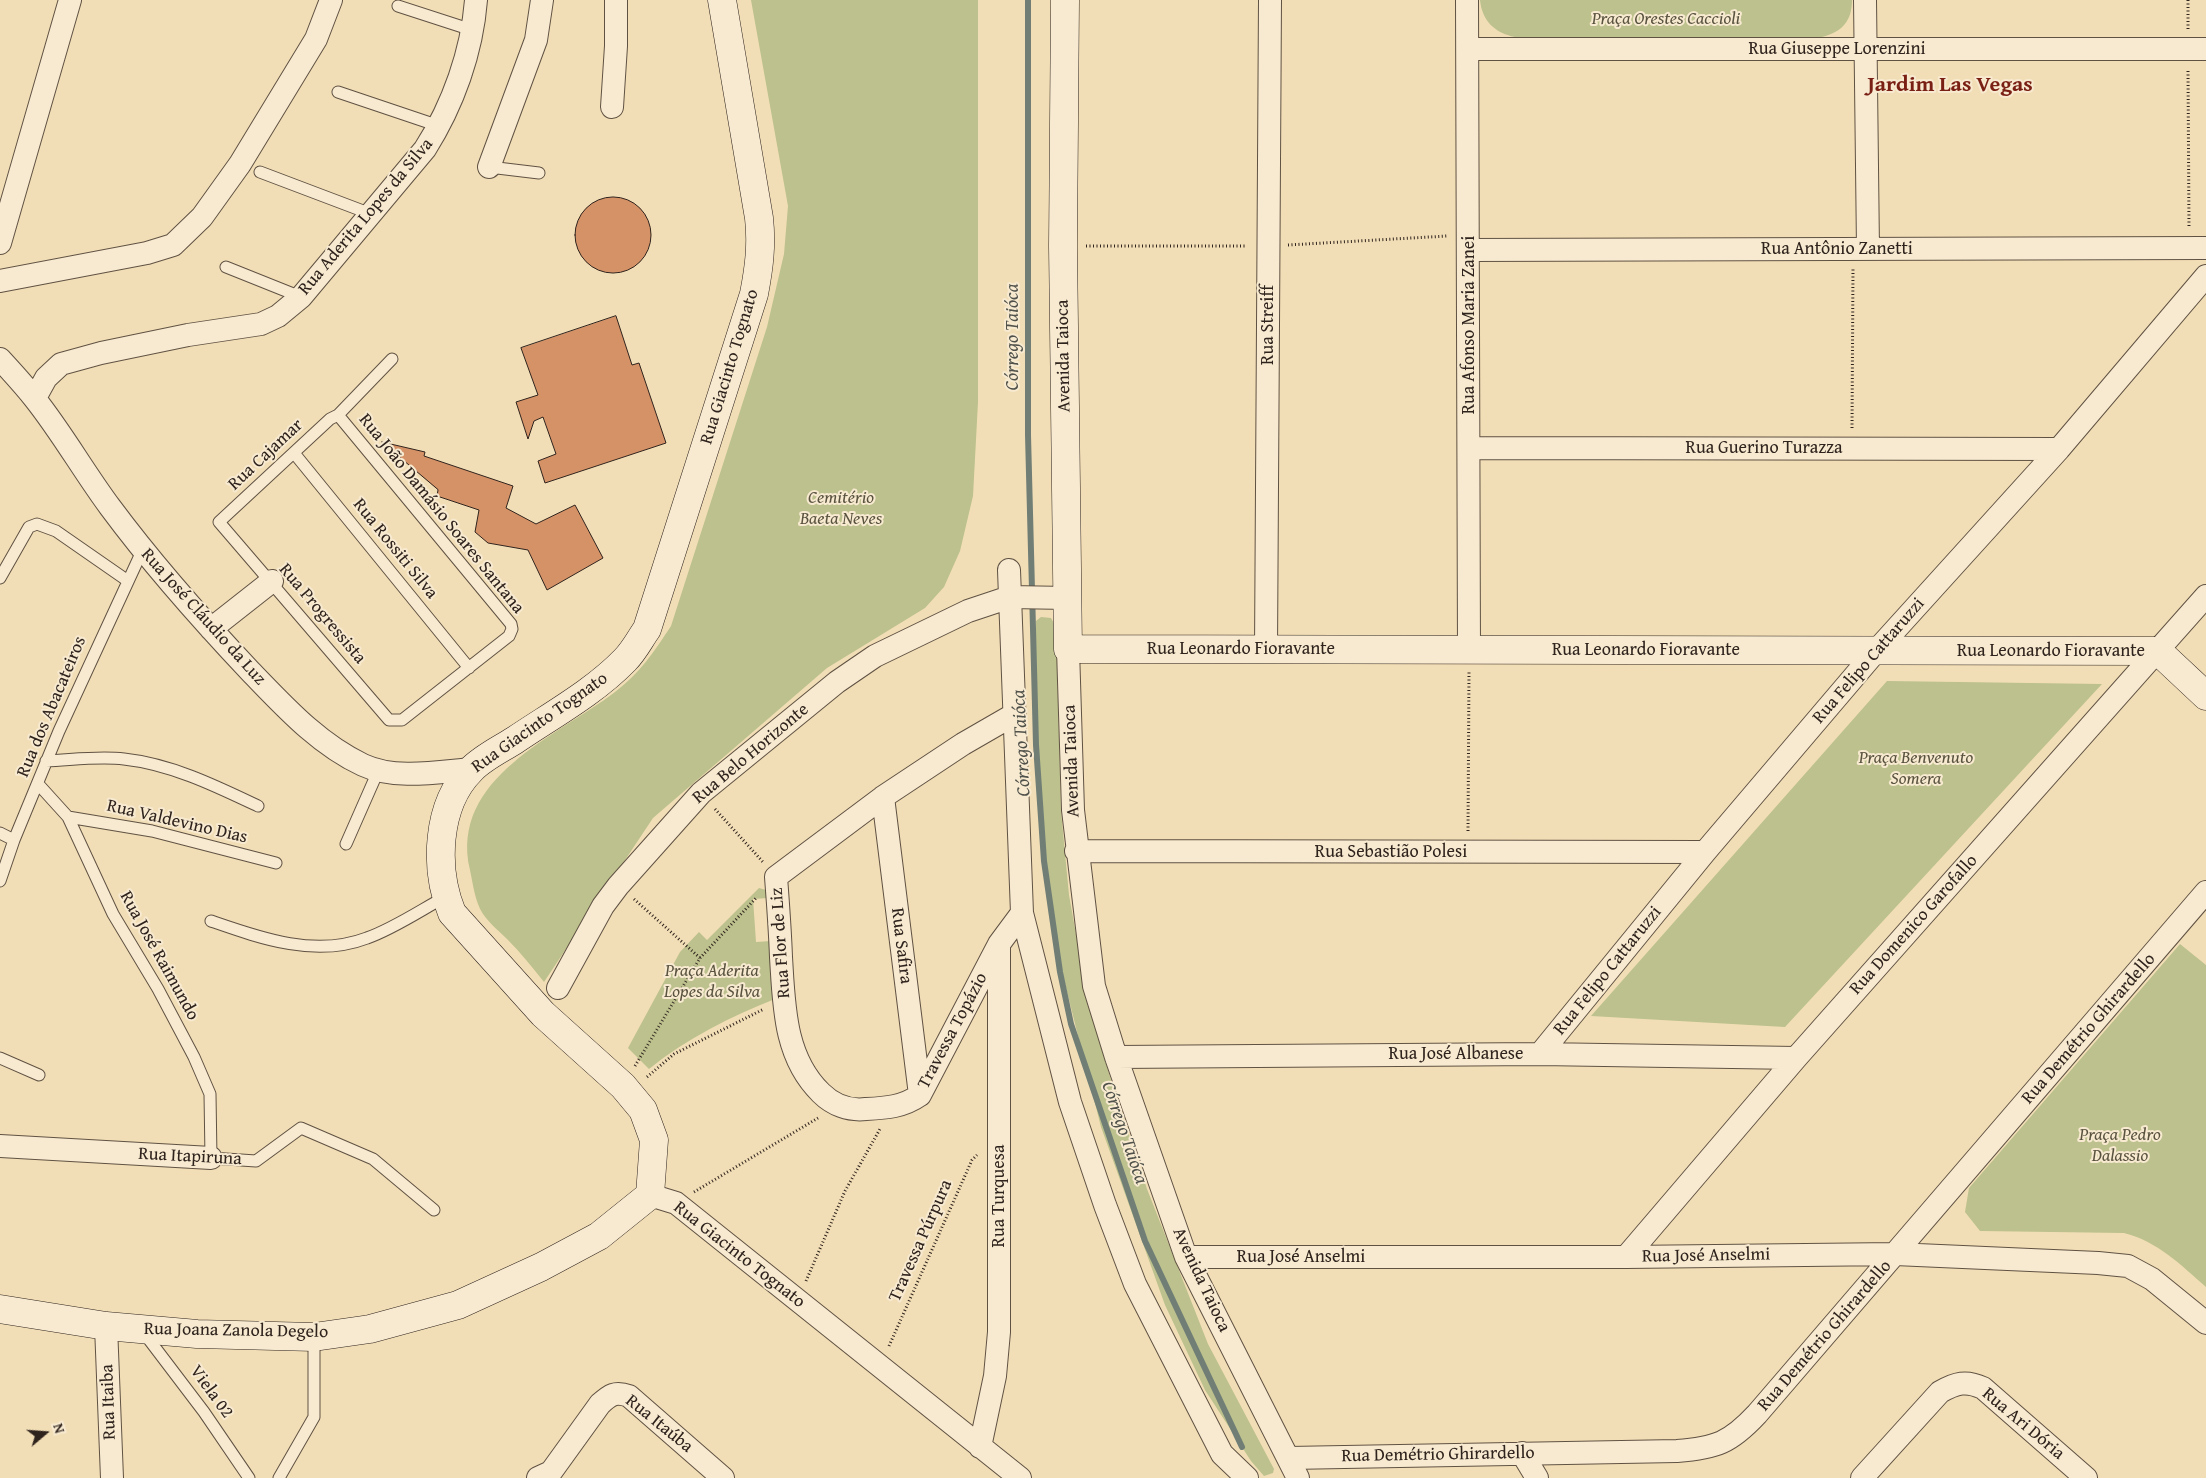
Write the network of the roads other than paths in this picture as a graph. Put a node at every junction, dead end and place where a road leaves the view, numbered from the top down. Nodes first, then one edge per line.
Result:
1 (70, 0) edge
2 (331, 0) edge
3 (476, 0) edge
4 (542, 0) edge
5 (616, 0) edge
6 (722, 0) edge
7 (1065, 0) edge
8 (1270, 0) edge
9 (1467, 0) edge
10 (1865, 0) edge
11 (398, 6) dead end
12 (472, 30) junction
13 (1468, 49) junction
14 (1864, 49) junction
15 (2197, 49) edge
16 (338, 92) dead end
17 (612, 107) dead end
18 (439, 126) junction
19 (490, 167) joint
20 (260, 172) dead end
21 (539, 173) dead end
22 (371, 214) junction
23 (0, 243) edge
24 (2198, 248) edge
25 (1861, 249) junction
26 (1469, 250) junction
27 (226, 267) dead end
28 (2206, 276) edge
29 (0, 281) edge
30 (301, 297) junction
31 (0, 359) edge
32 (392, 359) dead end
33 (35, 398) junction
34 (338, 415) junction
35 (1470, 448) junction
36 (2059, 449) junction
37 (294, 453) junction
38 (219, 522) joint
39 (143, 549) junction
40 (1009, 570) dead end
41 (0, 578) edge
42 (128, 581) junction
43 (272, 581) junction
44 (2206, 596) edge
45 (1037, 597) junction
46 (211, 630) junction
47 (1068, 649) junction
48 (1266, 650) junction
49 (1469, 650) junction
50 (1876, 651) junction
51 (2158, 651) junction
52 (469, 668) junction
53 (2206, 696) edge
54 (1015, 714) junction
55 (46, 761) junction
56 (379, 769) junction
57 (471, 770) junction
58 (39, 785) junction
59 (883, 797) junction
60 (258, 806) dead end
61 (68, 817) junction
62 (0, 833) edge
63 (14, 840) junction
64 (346, 844) dead end
65 (1076, 851) junction
66 (1705, 852) junction
67 (276, 864) dead end
68 (0, 881) edge
69 (2206, 892) edge
70 (445, 897) junction
71 (1022, 913) junction
72 (211, 921) dead end
73 (999, 944) junction
74 (558, 988) dead end
75 (1540, 1054) junction
76 (1116, 1057) junction
77 (0, 1058) edge
78 (1796, 1058) junction
79 (39, 1075) dead end
80 (920, 1094) junction
81 (892, 1108) joint
82 (0, 1146) edge
83 (211, 1158) junction
84 (650, 1195) junction
85 (434, 1210) dead end
86 (1895, 1254) junction
87 (1186, 1257) junction
88 (1626, 1257) junction
89 (0, 1309) edge
90 (2206, 1323) edge
91 (106, 1326) junction
92 (141, 1329) junction
93 (314, 1337) junction
94 (980, 1446) junction
95 (1522, 1453) junction
96 (1294, 1468) edge
97 (547, 1476) edge
98 (112, 1478) edge
99 (248, 1478) edge
100 (279, 1478) edge
101 (723, 1478) edge
102 (1020, 1478) edge
103 (1247, 1478) edge
104 (1537, 1478) edge
105 (1862, 1478) edge
106 (2086, 1478) edge

1 - 23 street
2 - 29 street
3 - 12 street, Rua Aderita Lopes da Silva
4 - 19 street
5 - 17 street
6 - 57 street, Rua Giacinto Tognato
7 - 45 street, Avenida Taioca
8 - 48 street, Rua Streiff
9 - 13 street, Rua Afonso Maria Zanei
10 - 14 street
11 - 12 lane
12 - 18 street, Rua Aderita Lopes da Silva
13 - 14 street, Rua Giuseppe Lorenzini
13 - 26 street, Rua Afonso Maria Zanei
14 - 15 street, Rua Giuseppe Lorenzini
14 - 25 street
16 - 18 lane
18 - 22 street, Rua Aderita Lopes da Silva
19 - 21 lane
20 - 22 lane
22 - 30 street, Rua Aderita Lopes da Silva
24 - 25 street, Rua Antônio Zanetti
25 - 26 street, Rua Antônio Zanetti
26 - 35 street, Rua Afonso Maria Zanei
27 - 30 lane
28 - 36 street, Rua Felipo Cattaruzzi
30 - 33 street, Rua Aderita Lopes da Silva
31 - 33 street, Rua José Cláudio da Luz
32 - 34 lane
33 - 39 street, Rua José Cláudio da Luz
34 - 37 lane, Rua Cajamar
34 - 52 lane, Rua João Damásio Soares Santana
35 - 36 street, Rua Guerino Turazza
35 - 49 street, Rua Afonso Maria Zanei
36 - 50 street, Rua Felipo Cattaruzzi
37 - 38 lane, Rua Cajamar
37 - 52 lane, Rua Rossiti Silva
38 - 43 lane, Rua Progressista
39 - 42 lane, Rua dos Abacateiros
39 - 46 street, Rua José Cláudio da Luz
40 - 45 street
41 - 42 lane
42 - 55 lane, Rua dos Abacateiros
43 - 46 street
43 - 52 lane, Rua Progressista
44 - 51 street, Rua Domenico Garofallo
45 - 47 street, Avenida Taioca
45 - 54 street
45 - 74 street, Rua Belo Horizonte
46 - 56 street, Rua José Cláudio da Luz
47 - 48 street, Rua Leonardo Fioravante
47 - 65 street, Avenida Taioca
48 - 49 street, Rua Leonardo Fioravante
49 - 50 street, Rua Leonardo Fioravante
50 - 51 street, Rua Leonardo Fioravante
50 - 66 street, Rua Felipo Cattaruzzi
51 - 53 street, Rua Leonardo Fioravante
51 - 78 street, Rua Domenico Garofallo
54 - 59 street, Rua Flor de Liz
54 - 71 street
55 - 58 lane, Rua dos Abacateiros
55 - 60 lane
56 - 57 street, Rua José Cláudio da Luz
56 - 64 lane
57 - 70 street, Rua Giacinto Tognato
58 - 61 lane, Rua José Raimundo
58 - 63 lane, Rua dos Abacateiros
59 - 80 street, Rua Safira
59 - 81 street, Rua Flor de Liz
61 - 67 lane, Rua Valdevino Dias
61 - 83 lane, Rua José Raimundo
62 - 63 lane
63 - 68 lane, Rua dos Abacateiros
65 - 66 street, Rua Sebastião Polesi
65 - 76 street, Avenida Taioca
66 - 75 street, Rua Felipo Cattaruzzi
69 - 86 street, Rua Demétrio Ghirardello
70 - 72 lane
70 - 84 street, Rua Giacinto Tognato
71 - 73 street, Travessa Topázio
71 - 103 street
73 - 80 street, Travessa Topázio
73 - 94 street, Rua Turquesa
75 - 76 street, Rua José Albanese
75 - 78 street, Rua José Albanese
76 - 87 street, Avenida Taioca
77 - 79 lane
78 - 88 street, Rua Domenico Garofallo
80 - 81 street, Travessa Topázio
82 - 83 street, Rua Itapiruna
83 - 85 lane, Rua Itapiruna
84 - 93 street, Rua Joana Zanola Degelo
84 - 94 street, Rua Giacinto Tognato
86 - 88 street, Rua José Anselmi
86 - 90 street, Rua José Anselmi
86 - 95 street, Rua Demétrio Ghirardello
87 - 88 street, Rua José Anselmi
87 - 96 street, Avenida Taioca
89 - 91 street, Rua Joana Zanola Degelo
91 - 92 street, Rua Joana Zanola Degelo
91 - 98 street, Rua Itaiba
92 - 93 street, Rua Joana Zanola Degelo
92 - 99 lane, Viela 02
93 - 100 lane
94 - 102 street, Rua Giacinto Tognato
95 - 96 street, Rua Demétrio Ghirardello
95 - 104 street
97 - 101 street, Rua Itaúba
105 - 106 street, Rua Ari Dória

